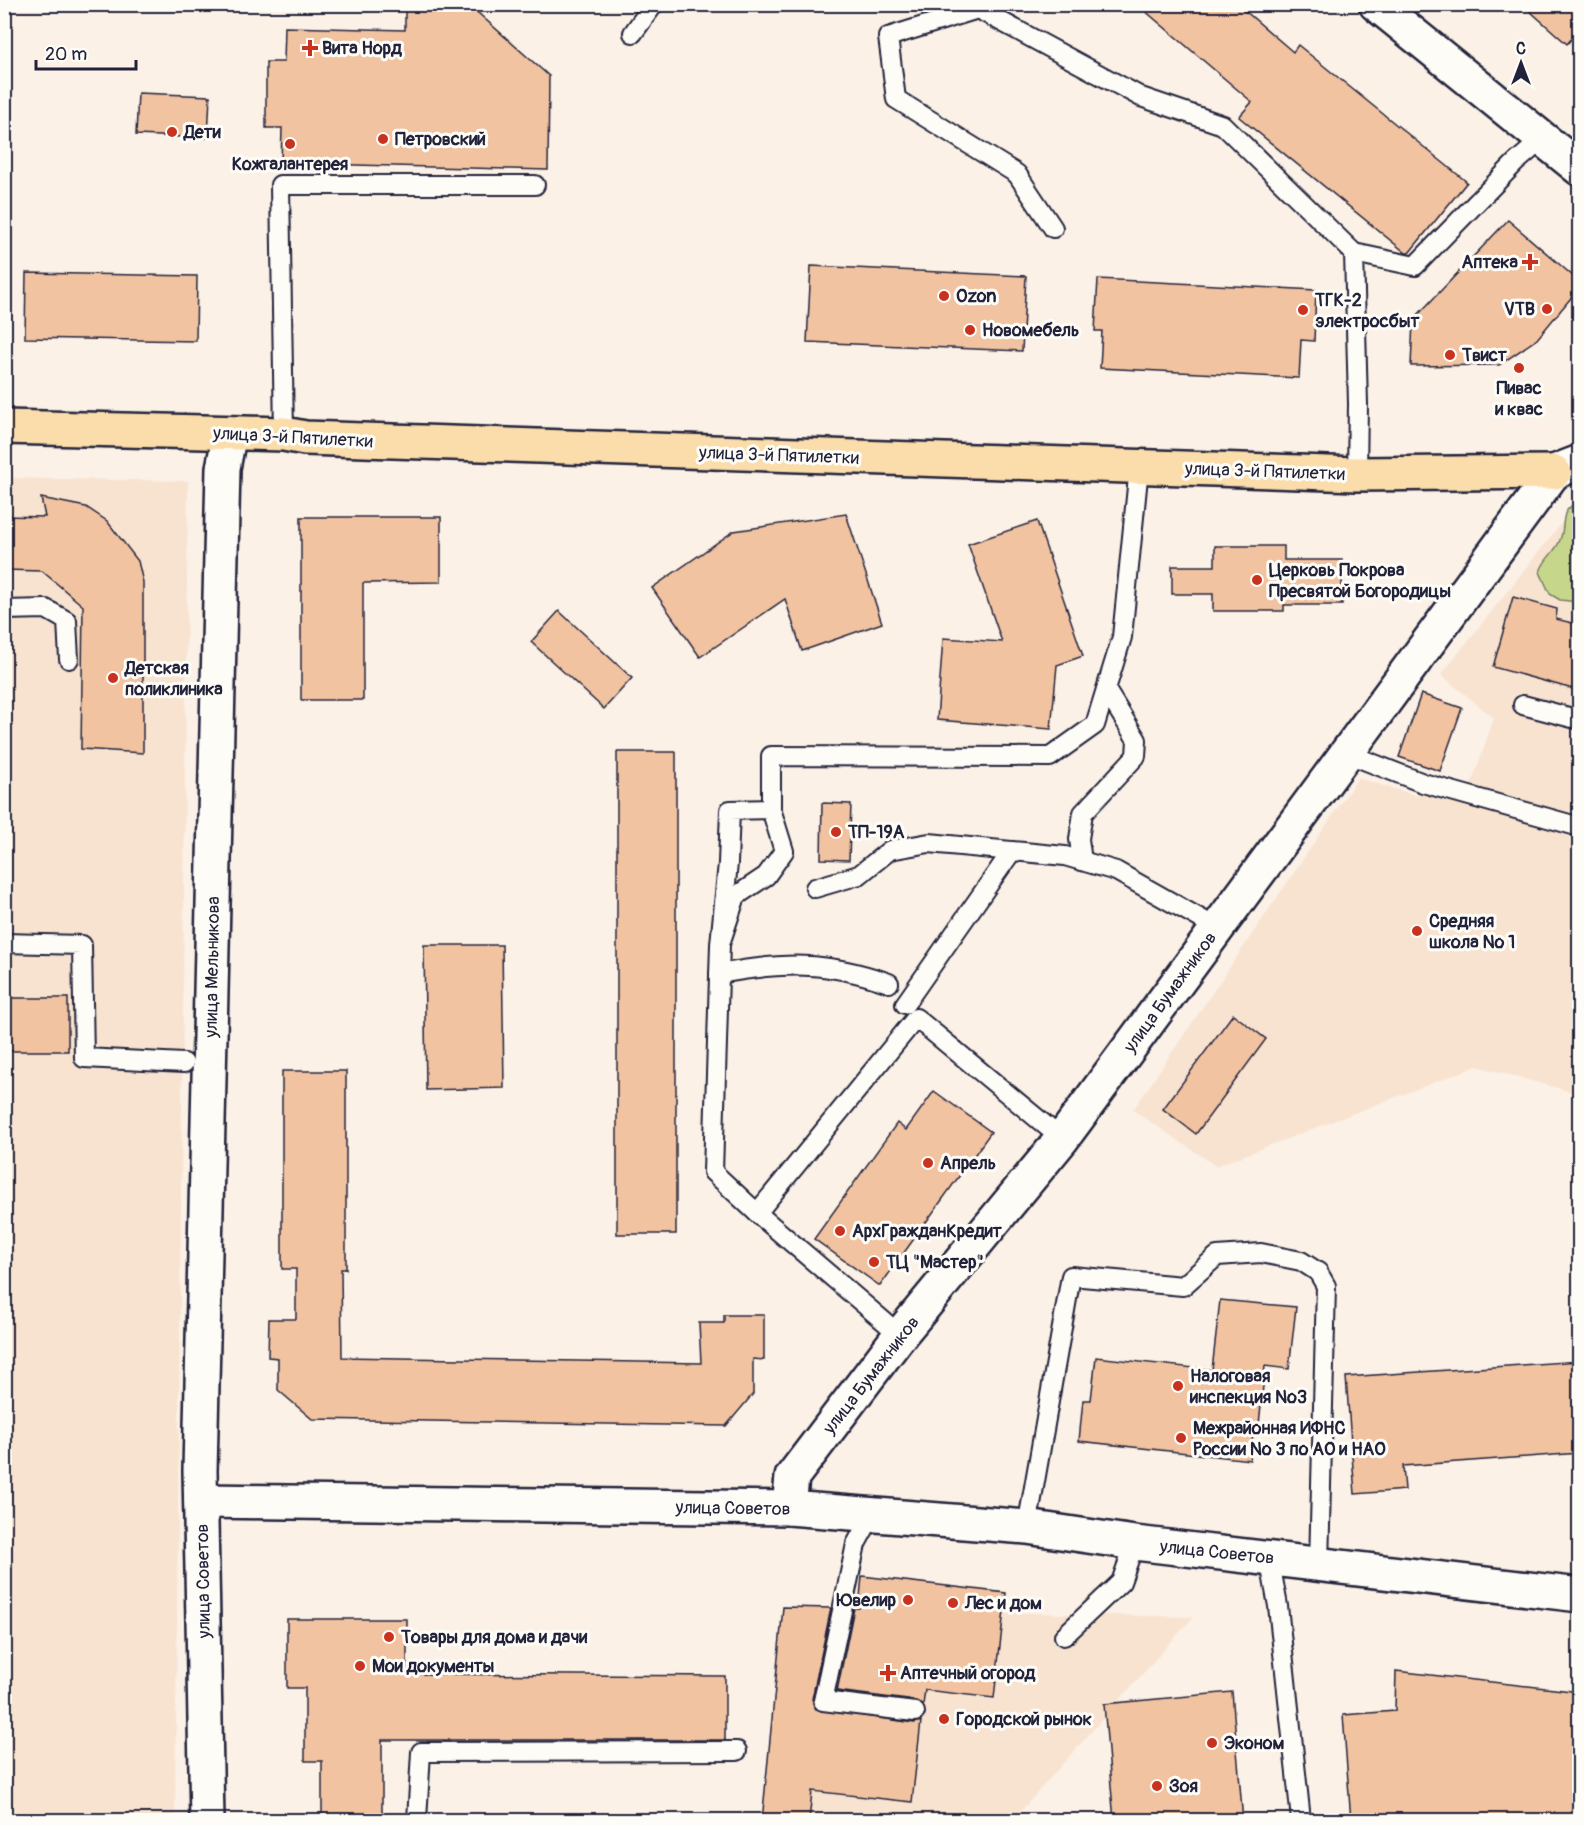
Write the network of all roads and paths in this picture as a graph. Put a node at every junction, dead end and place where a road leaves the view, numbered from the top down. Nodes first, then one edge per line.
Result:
1 (654, 4) edge
2 (1376, 4) edge
3 (633, 33) dead end
4 (1544, 138) junction
5 (1580, 169) edge
6 (535, 184) dead end
7 (1053, 228) dead end
8 (1354, 253) junction
9 (4, 427) edge
10 (230, 433) junction
11 (284, 434) junction
12 (1139, 467) junction
13 (1571, 468) edge
14 (1357, 474) junction
15 (4, 610) edge
16 (69, 659) dead end
17 (1106, 690) junction
18 (1523, 705) dead end
19 (1580, 720) edge
20 (1346, 753) junction
21 (771, 809) junction
22 (1580, 827) edge
23 (1012, 851) junction
24 (1082, 861) junction
25 (815, 888) dead end
26 (1217, 928) junction
27 (4, 943) edge
28 (720, 944) junction
29 (719, 974) junction
30 (889, 983) dead end
31 (905, 1004) dead end
32 (184, 1063) dead end
33 (1062, 1139) junction
34 (758, 1213) junction
35 (900, 1335) junction
36 (201, 1501) junction
37 (789, 1508) junction
38 (872, 1515) junction
39 (1027, 1527) junction
40 (1135, 1543) junction
41 (1269, 1557) junction
42 (1319, 1565) junction
43 (1580, 1595) edge
44 (1064, 1636) dead end
45 (915, 1712) dead end
46 (737, 1751) dead end
47 (207, 1821) edge
48 (417, 1821) edge
49 (1301, 1821) edge

1 - 3 lane
2 - 4 street
4 - 5 street
4 - 8 lane
6 - 11 lane
7 - 8 lane
8 - 14 lane
9 - 10 main road, улица 3-й Пятилетки
10 - 11 main road, улица 3-й Пятилетки
10 - 36 street, улица Мельникова
11 - 12 main road, улица 3-й Пятилетки
12 - 14 main road, улица 3-й Пятилетки
12 - 17 lane
13 - 14 main road, улица 3-й Пятилетки
13 - 20 street, улица Бумажников
15 - 16 lane
17 - 21 lane
17 - 24 lane
18 - 19 lane
20 - 22 lane
20 - 26 street, улица Бумажников
21 - 28 lane
21 - 28 lane
23 - 24 lane
23 - 25 lane
23 - 31 lane
24 - 26 lane
26 - 33 street, улица Бумажников
27 - 32 lane
28 - 29 lane
29 - 30 lane
29 - 34 lane
33 - 34 lane
33 - 35 street, улица Бумажников
34 - 35 lane
35 - 37 street, улица Бумажников
36 - 37 street, улица Советов
36 - 47 street, улица Советов
37 - 38 street, улица Советов
38 - 39 street, улица Советов
38 - 45 lane
39 - 40 street, улица Советов
39 - 42 lane
40 - 41 street, улица Советов
40 - 44 lane
41 - 42 street, улица Советов
41 - 49 lane
42 - 43 street, улица Советов
46 - 48 lane

